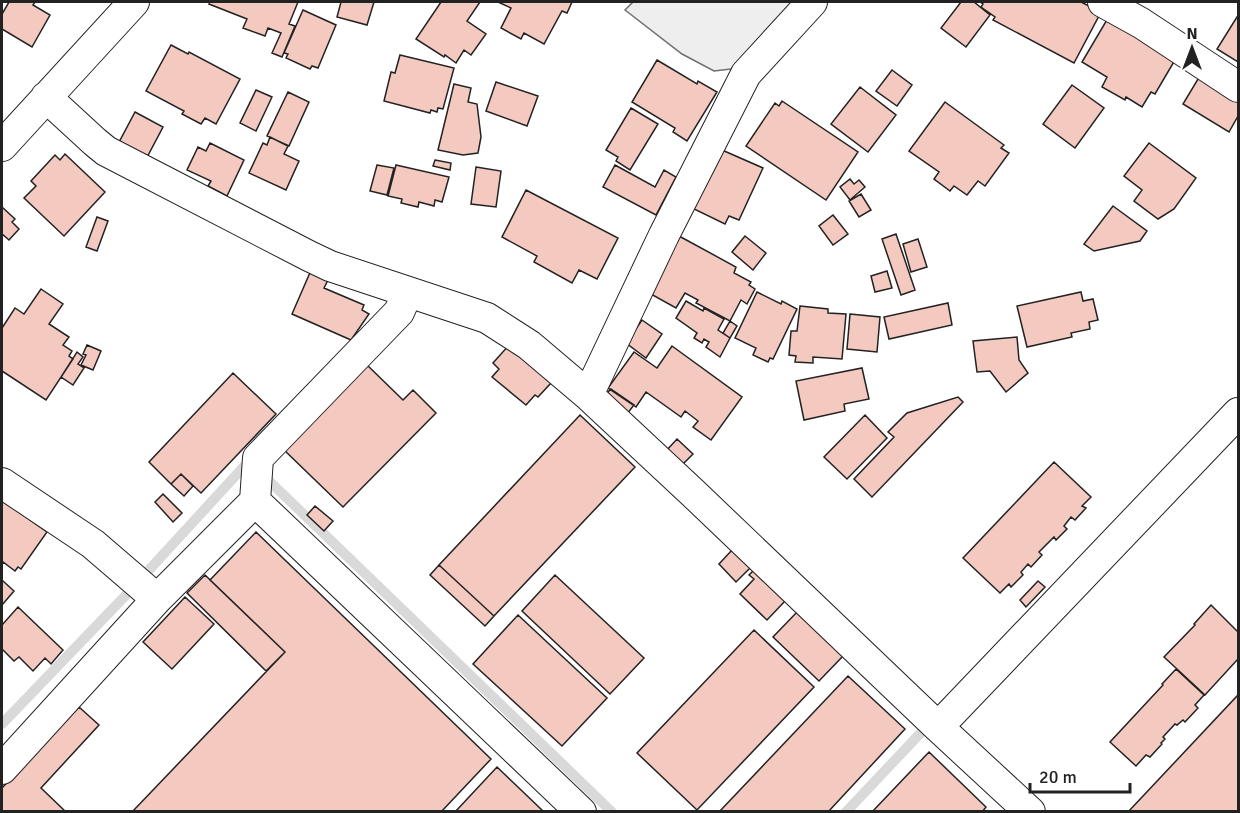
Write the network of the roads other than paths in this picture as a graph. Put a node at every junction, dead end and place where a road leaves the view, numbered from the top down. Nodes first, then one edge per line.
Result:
1 (134, 2) edge
2 (812, 2) edge
3 (1103, 2) edge
4 (1239, 87) edge
5 (46, 97) junction
6 (5, 137) edge
7 (408, 292) junction
8 (588, 395) junction
9 (1239, 413) edge
10 (256, 481) junction
11 (2, 483) edge
12 (144, 588) junction
13 (932, 721) junction
14 (2, 769) edge
15 (582, 812) edge
16 (1030, 812) edge

1 - 5 street
2 - 8 street
3 - 4 street
5 - 6 street
5 - 7 street
7 - 8 street
7 - 10 street
8 - 13 street
9 - 13 street
10 - 12 street
10 - 15 street
11 - 12 street
12 - 14 street
13 - 16 street

